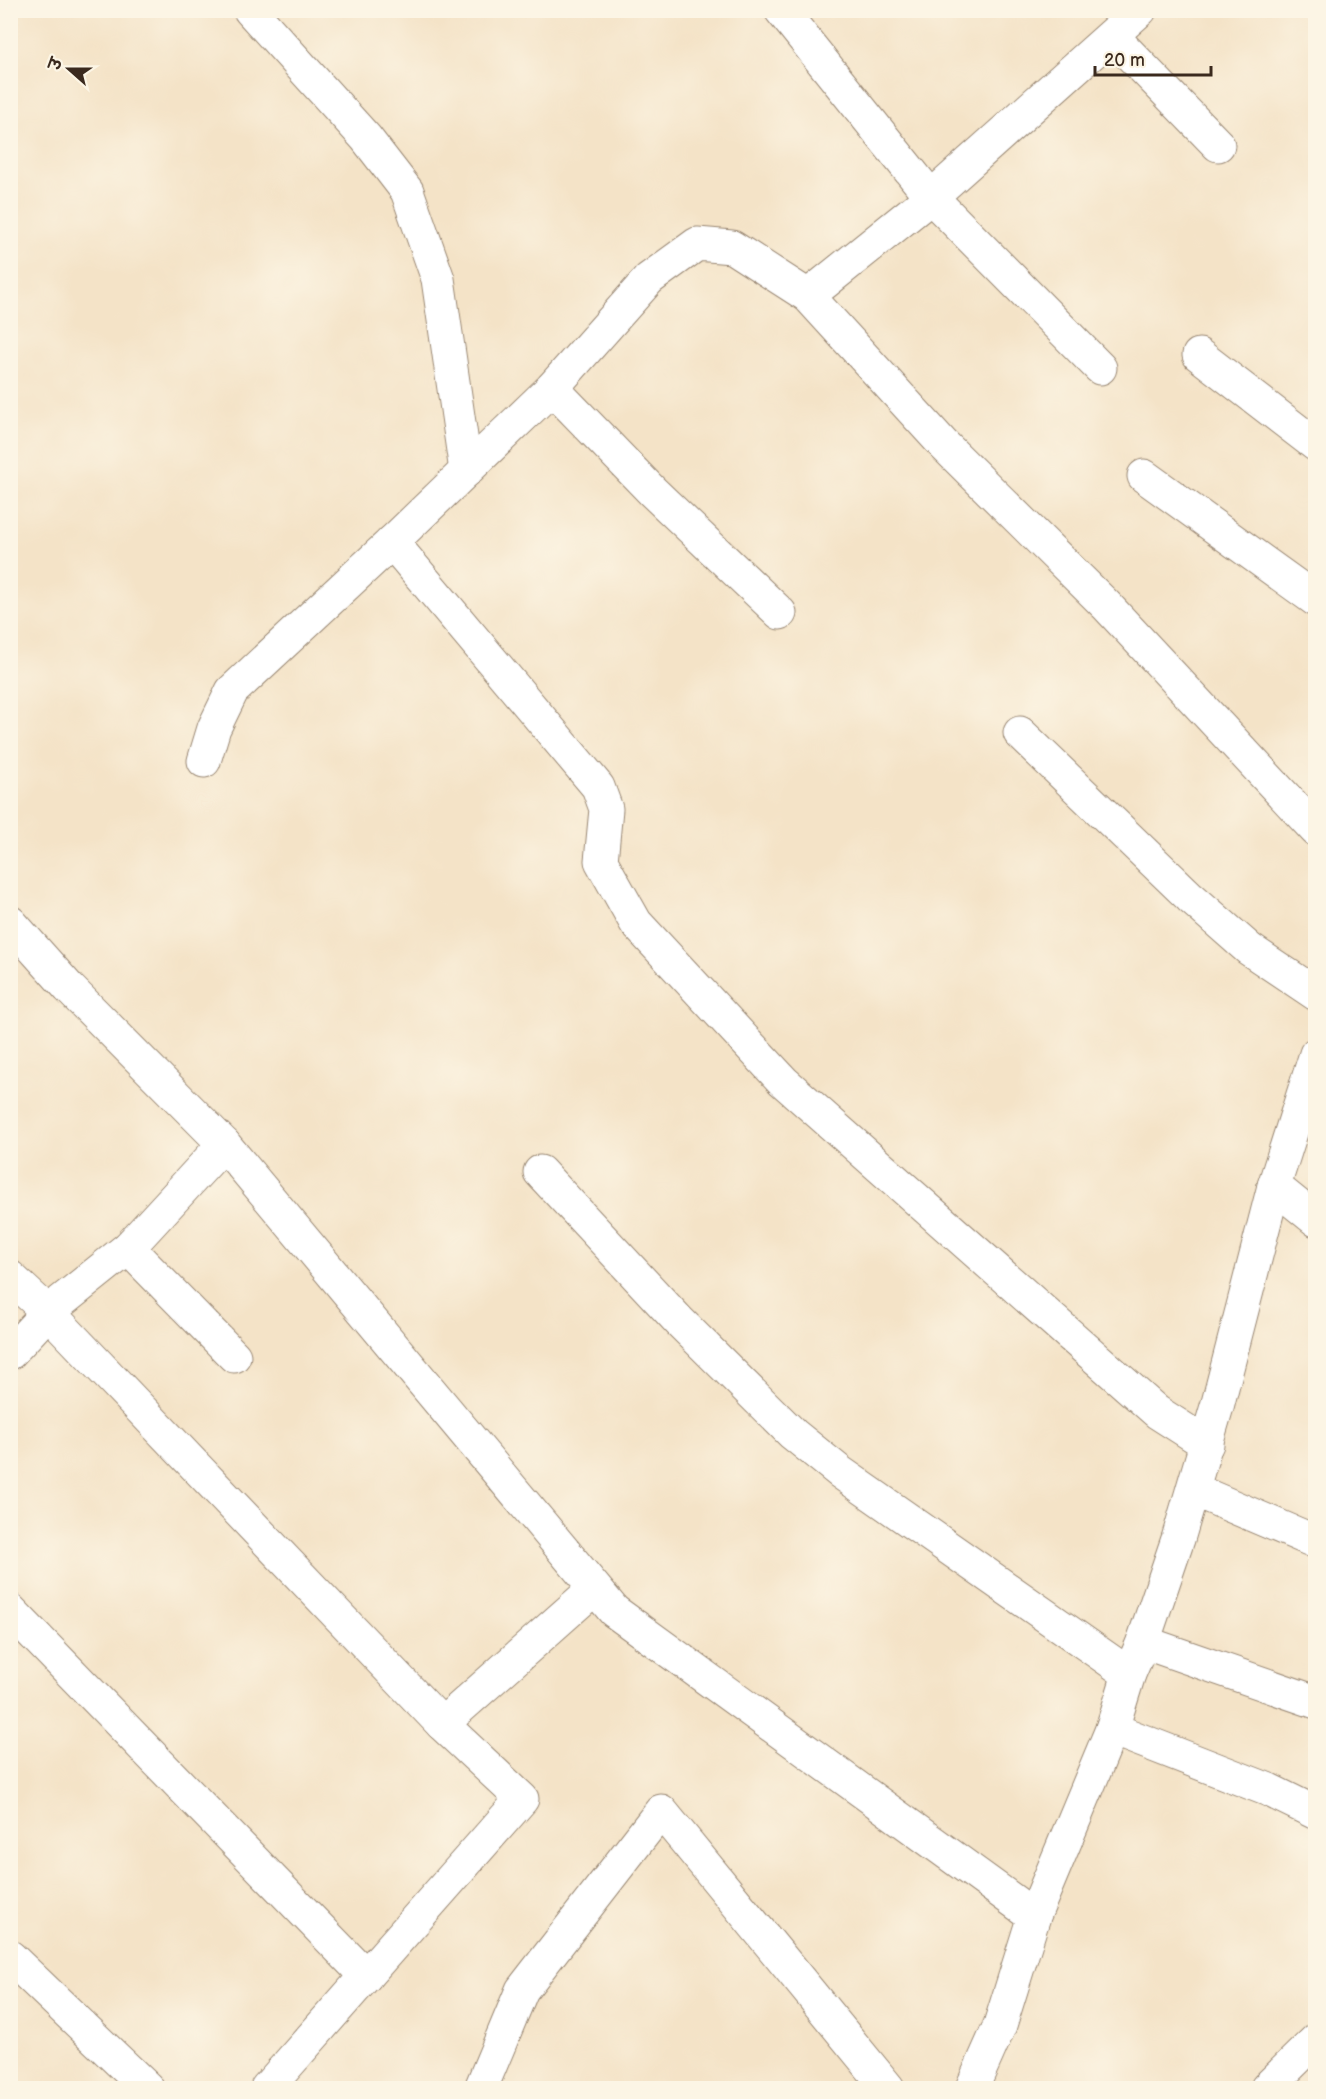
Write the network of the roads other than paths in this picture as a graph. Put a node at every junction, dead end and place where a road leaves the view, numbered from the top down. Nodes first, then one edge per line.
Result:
1 (250, 10) edge
2 (781, 10) edge
3 (1140, 10) edge
4 (1112, 36) junction
5 (1218, 145) dead end
6 (931, 196) junction
7 (808, 296) junction
8 (1199, 355) dead end
9 (1100, 368) dead end
10 (552, 388) junction
11 (1316, 445) edge
12 (466, 471) junction
13 (1144, 476) dead end
14 (392, 542) junction
15 (1316, 600) edge
16 (780, 613) dead end
17 (1020, 733) dead end
18 (204, 761) dead end
19 (1316, 831) edge
20 (10, 922) edge
21 (1316, 994) edge
22 (1316, 1054) edge
23 (224, 1144) junction
24 (540, 1173) dead end
25 (1274, 1186) junction
26 (1316, 1220) edge
27 (128, 1248) junction
28 (10, 1277) edge
29 (48, 1312) junction
30 (10, 1353) edge
31 (234, 1356) dead end
32 (1207, 1444) junction
33 (1194, 1490) junction
34 (1316, 1542) edge
35 (594, 1589) junction
36 (10, 1610) edge
37 (1143, 1642) junction
38 (1129, 1674) junction
39 (1316, 1702) edge
40 (442, 1724) junction
41 (1112, 1729) junction
42 (1316, 1813) edge
43 (1034, 1916) junction
44 (10, 1957) edge
45 (366, 1976) junction
46 (1316, 2040) edge
47 (147, 2088) edge
48 (267, 2088) edge
49 (481, 2088) edge
50 (888, 2088) edge
51 (972, 2088) edge
52 (1267, 2088) edge

1 - 12 street
2 - 6 street
3 - 4 street
4 - 5 street
4 - 6 street
6 - 7 street
6 - 9 street
7 - 10 street
7 - 19 street
8 - 11 street
10 - 12 street
10 - 16 street
12 - 14 street
13 - 15 street
14 - 18 street
14 - 32 street
17 - 21 street
20 - 23 street
22 - 25 street
23 - 27 street
23 - 35 street
24 - 38 street
25 - 26 street
25 - 32 street
27 - 29 street
27 - 31 street
28 - 29 street
29 - 30 street
29 - 40 street
32 - 33 street
33 - 34 street
33 - 37 street
35 - 40 street
35 - 43 street
36 - 45 street
37 - 38 street
37 - 39 street
38 - 41 street
40 - 45 street
41 - 42 street
41 - 43 street
43 - 51 street
44 - 47 street
45 - 48 street
46 - 52 street
49 - 50 street

